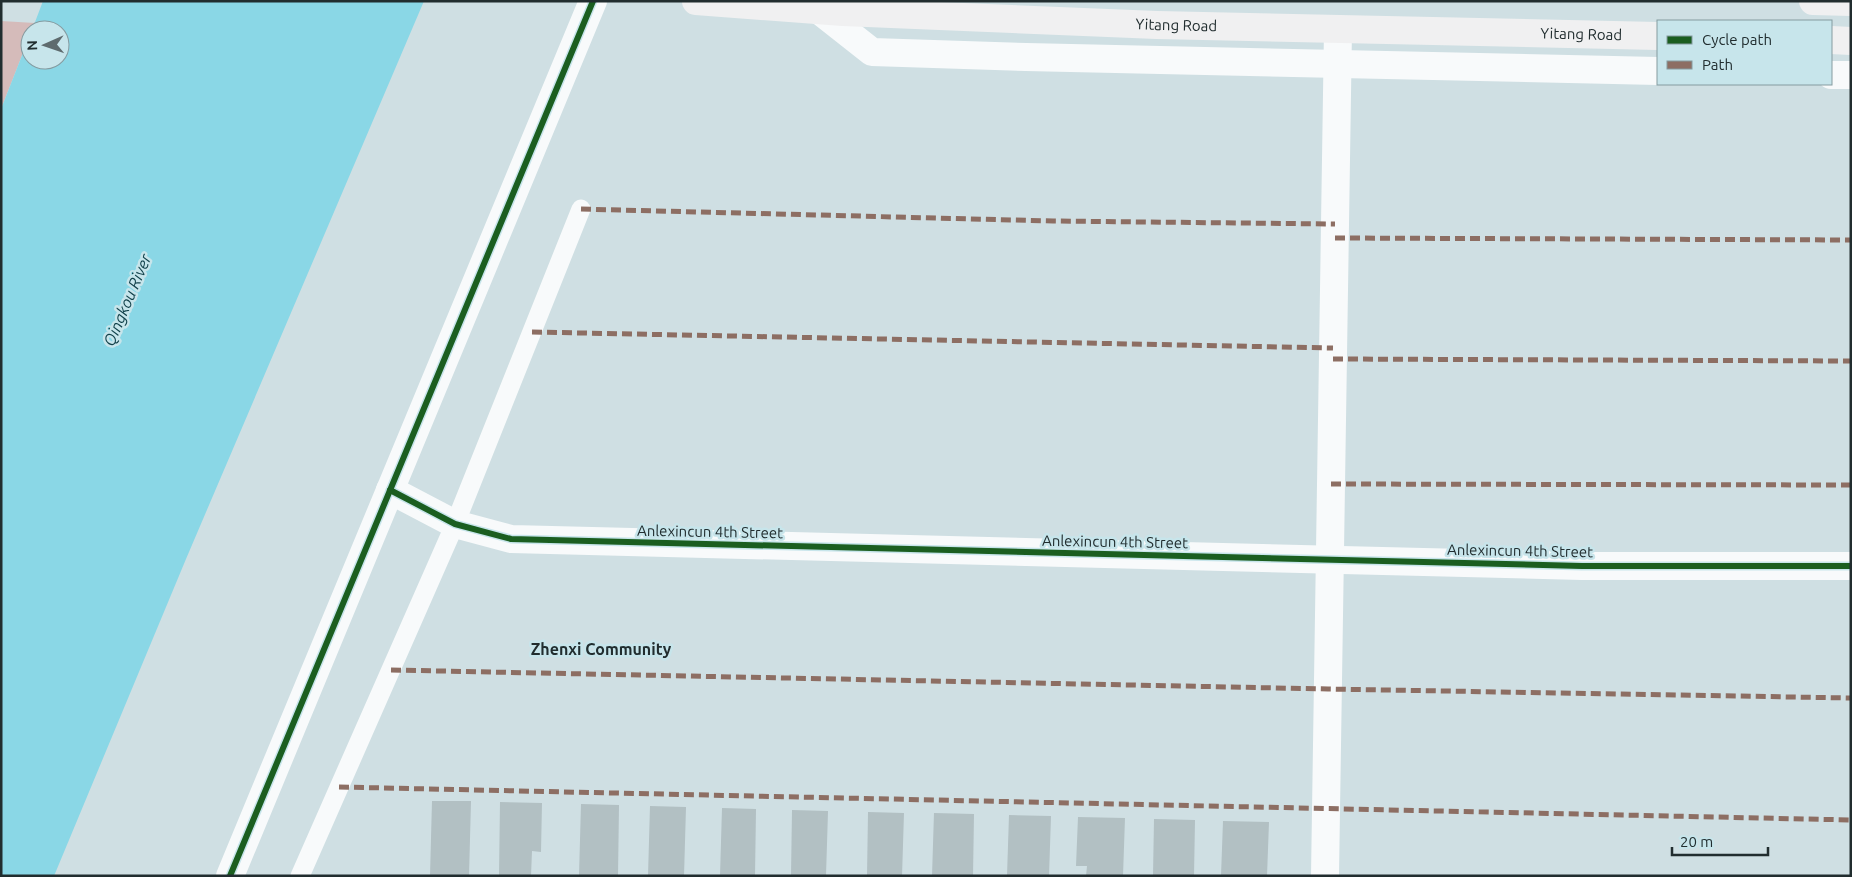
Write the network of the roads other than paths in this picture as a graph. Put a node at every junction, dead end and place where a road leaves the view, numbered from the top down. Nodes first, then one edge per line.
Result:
1 (593, 1) edge
2 (696, 1) edge
3 (1813, 1) edge
4 (1851, 2) edge
5 (820, 11) junction
6 (1338, 29) junction
7 (1657, 36) edge
8 (1832, 40) edge
9 (1851, 40) edge
10 (1338, 64) junction
11 (1657, 71) edge
12 (1832, 75) edge
13 (1851, 75) edge
14 (581, 209) dead end
15 (390, 490) junction
16 (455, 524) junction
17 (1330, 560) junction
18 (1851, 566) edge
19 (230, 876) edge
20 (300, 876) edge
21 (1325, 876) edge

1 - 15 street
2 - 5 main road, Yitang Road
3 - 4 main road
5 - 6 main road, Yitang Road
5 - 10 street
6 - 7 main road, Yitang Road
6 - 10 street
8 - 9 main road
10 - 11 street
10 - 17 street
12 - 13 street
14 - 16 lane
15 - 16 street, Anlexincun 4th Street
15 - 19 street
16 - 17 street, Anlexincun 4th Street
16 - 20 lane
17 - 18 street, Anlexincun 4th Street
17 - 21 street

